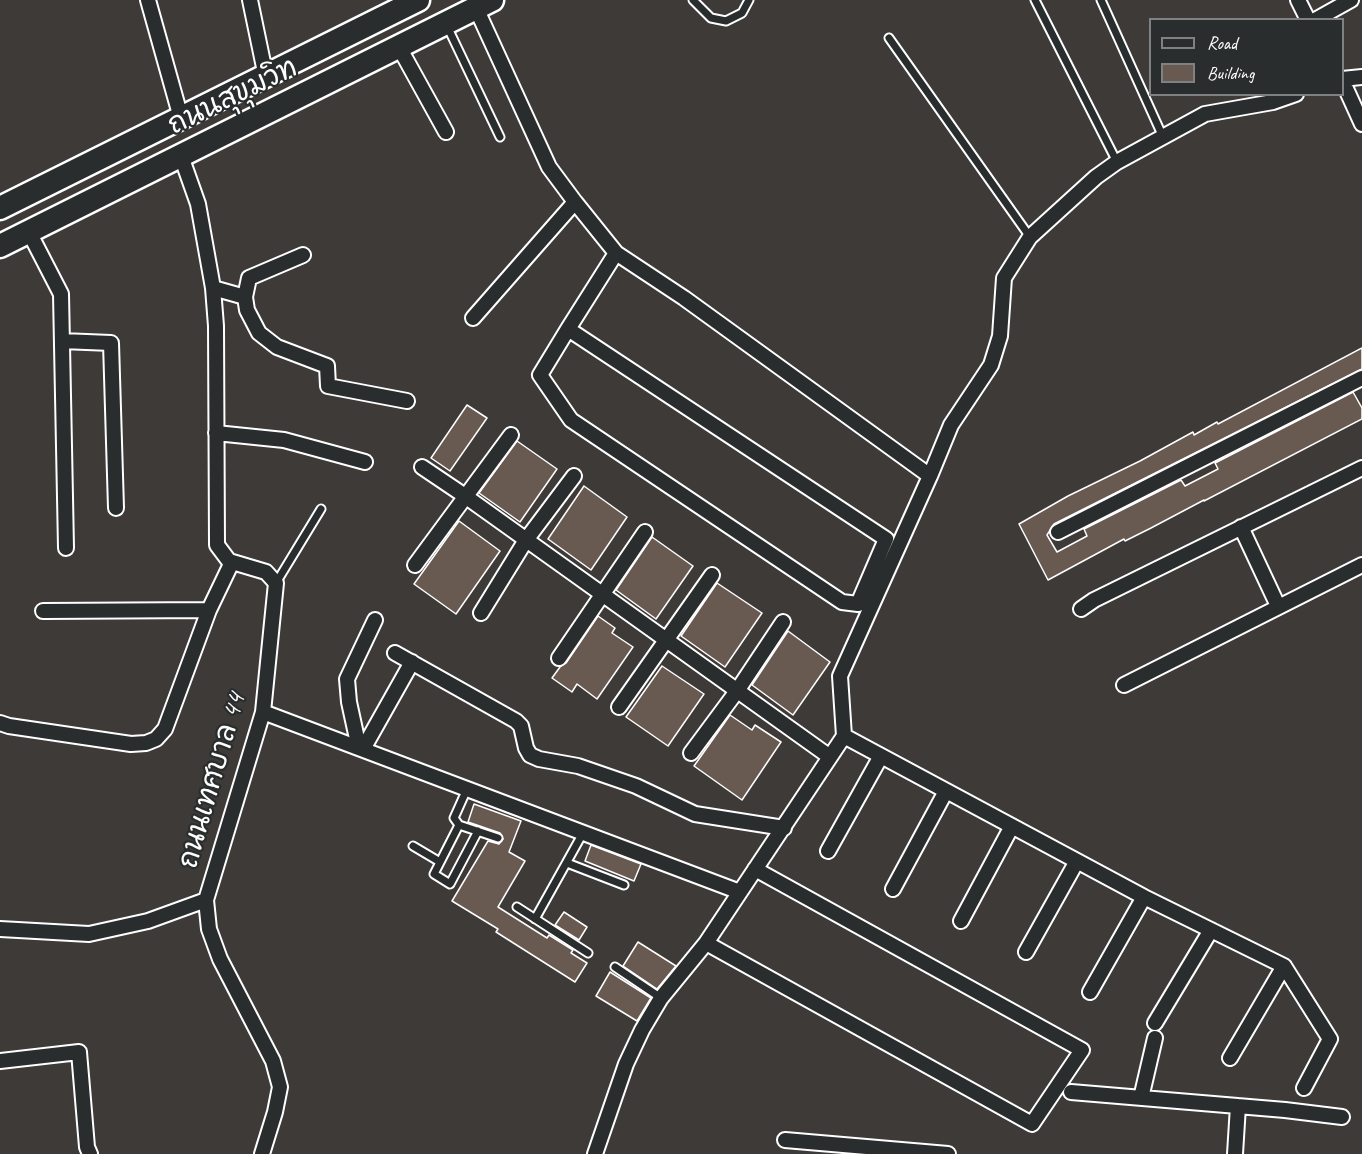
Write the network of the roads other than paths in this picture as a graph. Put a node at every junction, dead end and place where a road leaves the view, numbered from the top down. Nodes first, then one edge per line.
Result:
1 (148, 0) edge
2 (250, 0) edge
3 (418, 0) edge
4 (693, 0) edge
5 (749, 0) edge
6 (1035, 0) edge
7 (1101, 0) edge
8 (1298, 0) edge
9 (1351, 0) edge
10 (484, 4) edge
11 (1307, 18) edge
12 (1319, 18) edge
13 (446, 24) junction
14 (889, 38) dead end
15 (399, 47) junction
16 (266, 77) junction
17 (1362, 77) edge
18 (1344, 80) edge
19 (1344, 84) edge
20 (1290, 96) edge
21 (181, 118) junction
22 (1362, 124) edge
23 (446, 132) dead end
24 (500, 137) dead end
25 (1163, 138) junction
26 (181, 156) junction
27 (1117, 162) junction
28 (575, 202) junction
29 (0, 208) edge
30 (29, 231) junction
31 (1030, 237) junction
32 (0, 246) edge
33 (616, 253) junction
34 (303, 255) dead end
35 (213, 288) junction
36 (244, 297) junction
37 (473, 318) dead end
38 (568, 329) junction
39 (63, 341) junction
40 (1362, 378) edge
41 (407, 401) dead end
42 (216, 434) junction
43 (511, 435) dead end
44 (365, 462) dead end
45 (422, 467) dead end
46 (1362, 468) edge
47 (574, 476) dead end
48 (930, 476) junction
49 (465, 496) junction
50 (116, 508) dead end
51 (321, 509) dead end
52 (1241, 527) junction
53 (645, 531) dead end
54 (1059, 532) dead end
55 (526, 540) junction
56 (66, 548) dead end
57 (232, 562) junction
58 (415, 565) dead end
59 (1362, 565) edge
60 (712, 575) dead end
61 (276, 583) junction
62 (602, 594) junction
63 (1278, 606) junction
64 (1081, 609) dead end
65 (209, 610) junction
66 (44, 611) dead end
67 (481, 613) dead end
68 (375, 620) dead end
69 (783, 622) dead end
70 (666, 639) junction
71 (395, 653) dead end
72 (559, 657) dead end
73 (412, 662) junction
74 (1124, 686) dead end
75 (737, 691) junction
76 (619, 707) dead end
77 (263, 712) junction
78 (0, 723) edge
79 (844, 736) junction
80 (361, 748) junction
81 (691, 753) dead end
82 (881, 756) junction
83 (830, 757) junction
84 (467, 789) junction
85 (946, 791) junction
86 (459, 825) junction
87 (1012, 826) junction
88 (784, 828) junction
89 (478, 831) junction
90 (583, 833) junction
91 (498, 838) dead end
92 (413, 846) dead end
93 (828, 851) dead end
94 (1077, 861) junction
95 (440, 862) junction
96 (567, 863) junction
97 (755, 869) junction
98 (624, 885) dead end
99 (893, 890) dead end
100 (740, 892) junction
101 (1144, 897) junction
102 (206, 900) junction
103 (517, 907) dead end
104 (535, 919) junction
105 (961, 921) dead end
106 (0, 929) edge
107 (1210, 930) junction
108 (706, 943) junction
109 (1026, 952) dead end
110 (588, 953) dead end
111 (1284, 966) junction
112 (615, 967) dead end
113 (1090, 992) dead end
114 (661, 998) junction
115 (1155, 1023) dead end
116 (1155, 1038) dead end
117 (1230, 1058) dead end
118 (0, 1061) edge
119 (1304, 1088) dead end
120 (1071, 1092) dead end
121 (1141, 1098) junction
122 (1238, 1106) junction
123 (1342, 1117) dead end
124 (785, 1140) dead end
125 (90, 1154) edge
126 (262, 1154) edge
127 (596, 1154) edge
128 (948, 1154) edge
129 (1235, 1154) edge

1 - 21 street
2 - 16 street
3 - 16 highway, ถนนสุขุมวิท
4 - 5 lane
6 - 27 lane
7 - 25 lane
8 - 11 street
9 - 12 street
10 - 13 highway, ถนนสุขุมวิท
10 - 28 street
13 - 15 highway, ถนนสุขุมวิท
13 - 24 lane
14 - 31 lane
15 - 23 street
15 - 26 highway, ถนนสุขุมวิท
16 - 21 highway, ถนนสุขุมวิท
17 - 18 street
19 - 22 street
20 - 25 street
21 - 29 highway, ถนนสุขุมวิท
25 - 27 street
26 - 30 highway, ถนนสุขุมวิท
26 - 35 street
27 - 31 street
28 - 33 street
28 - 37 street
30 - 32 highway, ถนนสุขุมวิท
30 - 39 street
31 - 48 street
33 - 38 street
33 - 48 street
34 - 36 street
35 - 36 street
35 - 42 street
36 - 41 street
38 - 38 street
39 - 50 street
39 - 56 street
40 - 54 street
42 - 44 street
42 - 57 street
43 - 49 street
45 - 49 street
46 - 52 street
47 - 55 street
48 - 79 street
49 - 55 street
49 - 58 street
51 - 61 lane
52 - 63 street
52 - 64 street
53 - 62 street
55 - 62 street
55 - 67 street
57 - 61 street
57 - 65 street
59 - 63 street
60 - 70 street
61 - 77 street, ถนนเทศบาล 44
62 - 70 street
62 - 72 street
63 - 74 street
65 - 66 street
65 - 78 street
68 - 80 street
69 - 75 street
70 - 75 street
70 - 76 street
71 - 73 street
73 - 80 street
73 - 88 street
75 - 81 street
75 - 83 street
77 - 80 street
77 - 102 street, ถนนเทศบาล 44
79 - 82 street
79 - 83 street
80 - 84 street
82 - 85 street
82 - 93 street
83 - 88 street
84 - 86 lane
84 - 90 street
85 - 87 street
85 - 99 street
86 - 89 lane
86 - 95 lane
87 - 94 street
87 - 105 street
88 - 97 street
89 - 91 lane
89 - 95 lane
90 - 96 lane
90 - 100 street
92 - 95 lane
94 - 101 street
94 - 109 street
96 - 98 lane
96 - 104 lane
97 - 100 street
97 - 108 street
100 - 108 street
101 - 107 street
101 - 113 street
102 - 106 street
102 - 126 street, ถนนเทศบาล 44
103 - 104 lane
104 - 110 lane
107 - 111 street
107 - 115 street
108 - 114 street
111 - 117 street
111 - 119 street
112 - 114 lane
114 - 127 street
116 - 121 street
118 - 125 street
120 - 121 street
121 - 122 street
122 - 123 street
122 - 129 street
124 - 128 street

